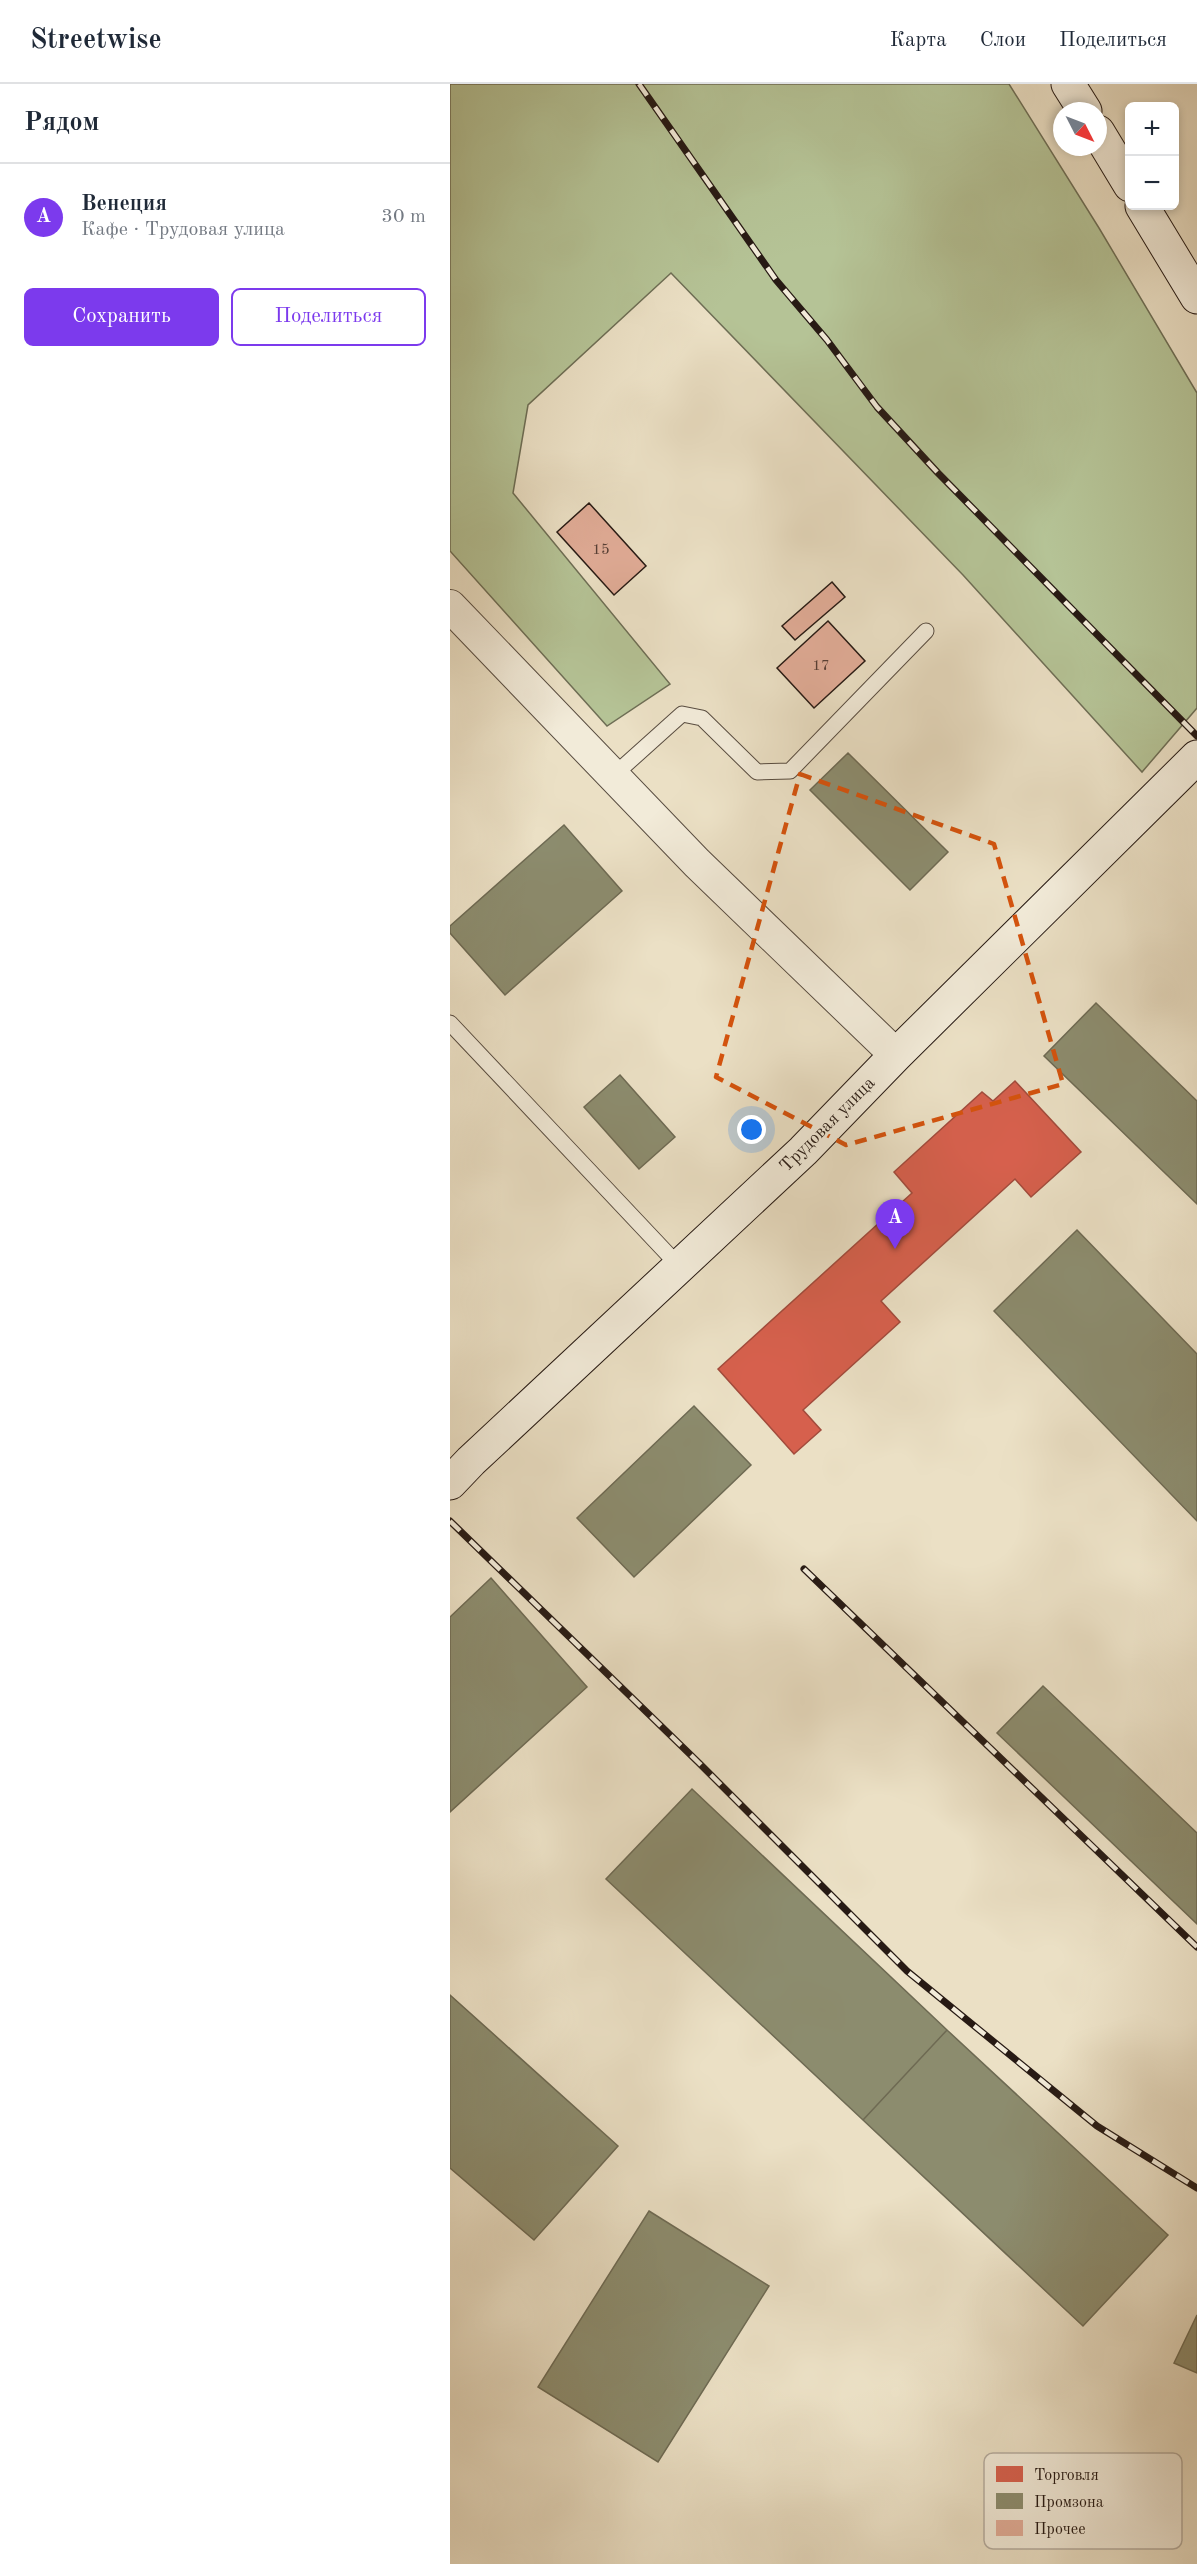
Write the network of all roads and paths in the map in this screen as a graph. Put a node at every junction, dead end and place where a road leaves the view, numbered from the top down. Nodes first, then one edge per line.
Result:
1 (1068, 84) edge
2 (1079, 102) edge
3 (1107, 147) edge
4 (1125, 176) edge
5 (1144, 210) edge
6 (1197, 297) edge
7 (450, 606) edge
8 (926, 631) dead end
9 (1197, 757) edge
10 (613, 776) junction
11 (450, 1023) edge
12 (896, 1055) junction
13 (679, 1266) junction
14 (450, 1483) edge

1 - 2 main road
3 - 4 main road
5 - 6 main road
7 - 10 street
8 - 10 lane
9 - 12 main road, Трудовая улица
10 - 12 street
11 - 13 lane
12 - 13 main road, Трудовая улица
13 - 14 main road, Трудовая улица

